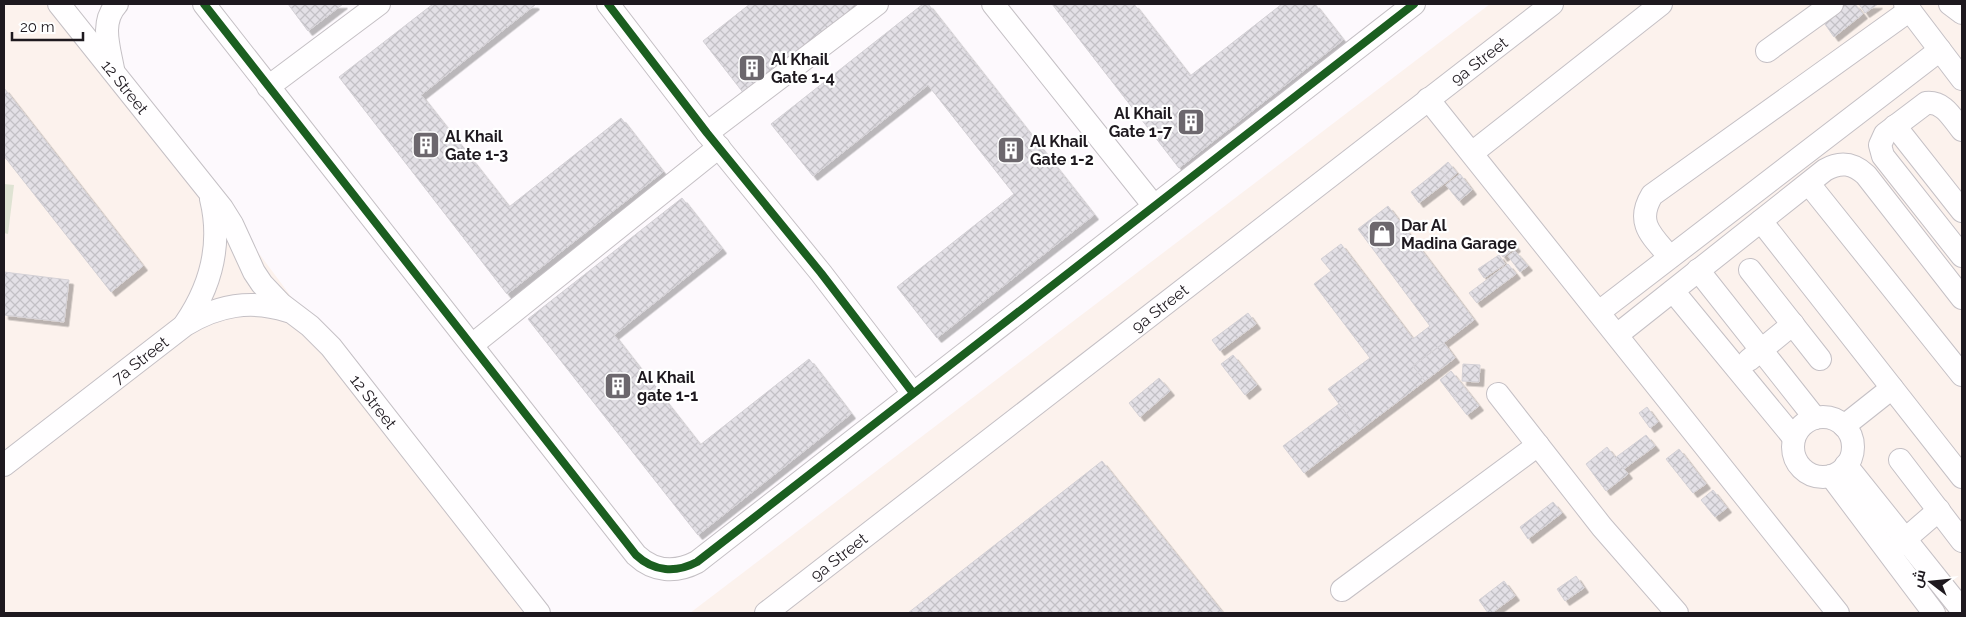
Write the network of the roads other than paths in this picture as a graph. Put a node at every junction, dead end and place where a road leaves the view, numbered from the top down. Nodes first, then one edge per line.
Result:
1 (59, 4) edge
2 (117, 4) edge
3 (204, 4) edge
4 (380, 4) edge
5 (608, 4) edge
6 (877, 4) edge
7 (993, 4) edge
8 (1552, 4) edge
9 (1661, 4) edge
10 (1832, 4) edge
11 (1950, 4) edge
12 (1907, 7) edge
13 (1400, 8) edge
14 (1962, 13) edge
15 (1940, 50) junction
16 (1767, 51) dead end
17 (114, 73) junction
18 (1962, 79) edge
19 (268, 88) junction
20 (1428, 99) junction
21 (1895, 126) junction
22 (1962, 130) edge
23 (713, 140) junction
24 (1472, 153) junction
25 (1809, 184) junction
26 (210, 193) junction
27 (1154, 206) junction
28 (1962, 211) edge
29 (1760, 221) junction
30 (1962, 256) edge
31 (1670, 257) junction
32 (1698, 270) junction
33 (1750, 270) dead end
34 (1673, 291) junction
35 (1962, 298) edge
36 (1599, 312) junction
37 (296, 314) junction
38 (1793, 324) junction
39 (184, 325) junction
40 (1617, 335) junction
41 (472, 345) junction
42 (1761, 350) junction
43 (1820, 359) dead end
44 (1738, 369) junction
45 (1962, 375) edge
46 (1892, 388) junction
47 (913, 393) junction
48 (1498, 394) dead end
49 (1815, 418) junction
50 (1844, 426) junction
51 (1794, 438) junction
52 (1538, 445) junction
53 (1900, 460) dead end
54 (4, 465) edge
55 (1838, 470) junction
56 (1962, 477) edge
57 (1939, 510) junction
58 (1906, 539) junction
59 (1962, 541) edge
60 (1889, 553) junction
61 (1342, 590) dead end
62 (1962, 610) edge
63 (539, 613) edge
64 (766, 613) edge
65 (1677, 613) edge
66 (1838, 613) edge
67 (1934, 613) edge

1 - 17 street, 12 Street
2 - 17 street
3 - 19 street
4 - 19 street
5 - 23 street
6 - 23 street
7 - 27 street
8 - 20 street, 9a Street
9 - 24 street
10 - 16 street
11 - 14 street
12 - 15 street
12 - 31 street
13 - 27 street
15 - 18 street
15 - 31 street
17 - 26 street, 12 Street
19 - 41 street
20 - 24 street
20 - 64 street, 9a Street
21 - 22 street
21 - 28 street
21 - 30 street
23 - 41 street
23 - 47 street
24 - 36 street
25 - 29 street
25 - 35 street
25 - 45 street
26 - 37 street, 12 Street
26 - 39 street, 12 Street
27 - 47 street
29 - 32 street
29 - 46 street
31 - 36 street
32 - 34 street
32 - 42 street
33 - 38 street
34 - 40 street
34 - 44 street
36 - 40 street
37 - 39 street, 7a Street
37 - 63 street, 12 Street
38 - 42 street
38 - 43 street
39 - 54 street, 7a Street
40 - 66 street
41 - 47 street
42 - 44 street
42 - 49 street
44 - 51 street
46 - 50 street
46 - 56 street
48 - 52 street
49 - 50 street
49 - 51 street
50 - 55 street
51 - 55 street
52 - 61 street
52 - 65 street
53 - 57 street
55 - 58 street
55 - 60 street
57 - 58 street
57 - 59 street
58 - 60 street
58 - 62 street
60 - 67 street

